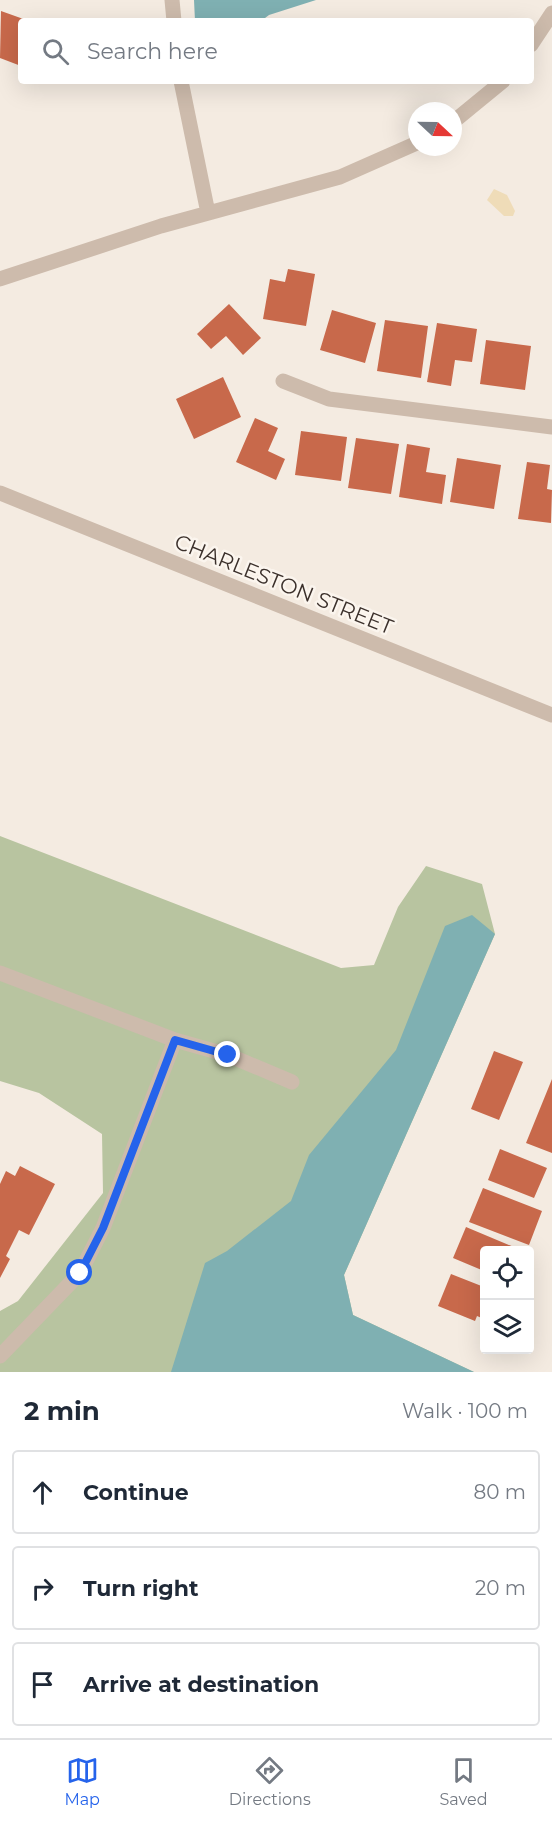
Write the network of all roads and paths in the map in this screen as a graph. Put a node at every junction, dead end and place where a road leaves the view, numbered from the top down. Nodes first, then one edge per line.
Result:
1 (172, 0) edge
2 (552, 13) edge
3 (174, 18) edge
4 (534, 40) edge
5 (182, 84) edge
6 (499, 84) edge
7 (462, 115) edge
8 (408, 147) edge
9 (208, 213) junction
10 (0, 279) edge
11 (283, 381) dead end
12 (552, 427) edge
13 (0, 493) edge
14 (552, 715) edge
15 (0, 973) edge
16 (175, 1040) junction
17 (292, 1082) dead end
18 (0, 1356) edge

1 - 3 street
2 - 4 street
5 - 9 street
6 - 7 street
8 - 9 street
9 - 10 street
11 - 12 street
13 - 14 street, CHARLESTON STREET
15 - 16 street
16 - 17 street
16 - 18 street

